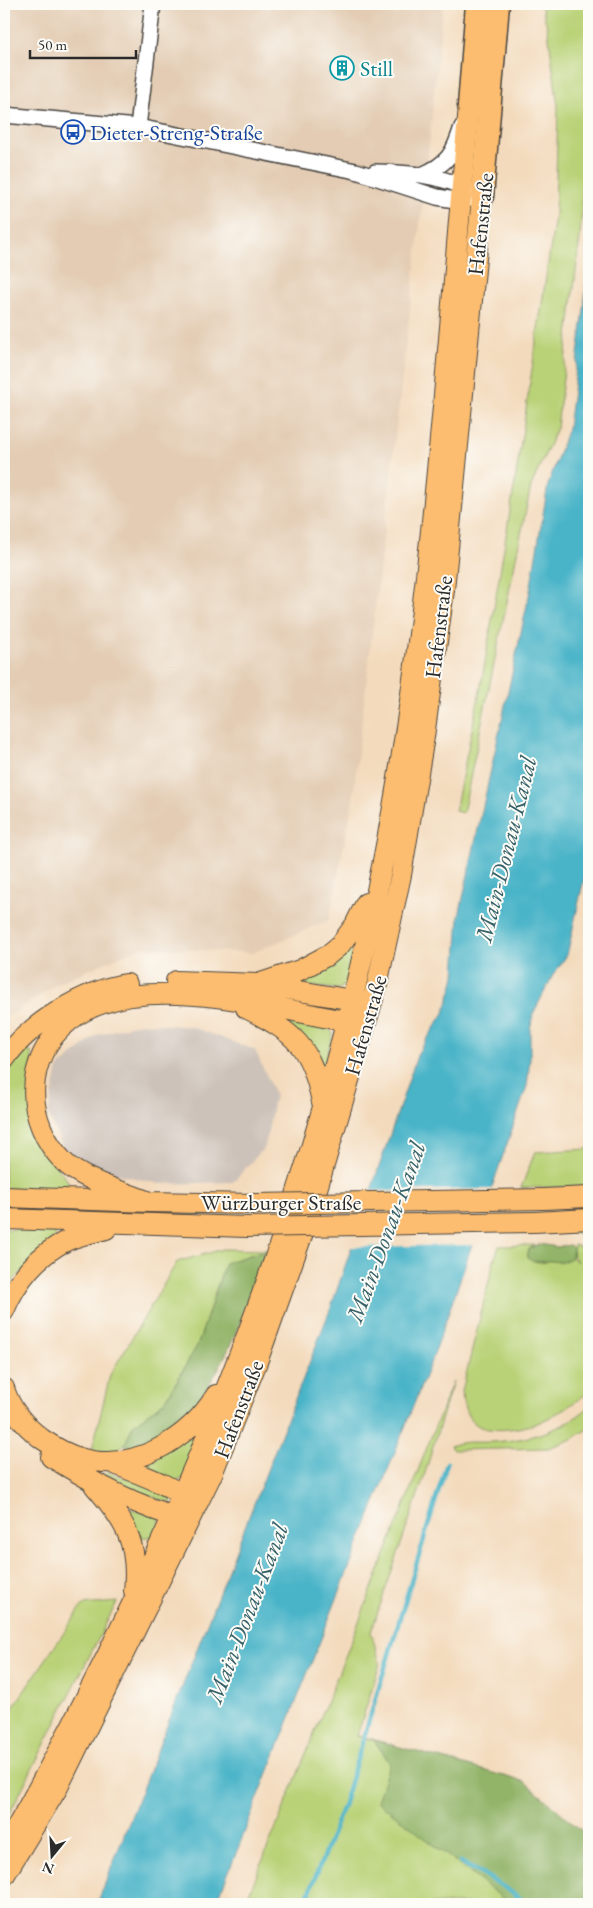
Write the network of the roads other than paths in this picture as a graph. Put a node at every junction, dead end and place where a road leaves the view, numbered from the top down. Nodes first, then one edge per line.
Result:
1 (153, 4) edge
2 (477, 4) edge
3 (497, 12) edge
4 (479, 106) junction
5 (4, 115) edge
6 (138, 127) junction
7 (356, 171) junction
8 (422, 175) junction
9 (468, 194) junction
10 (383, 864) junction
11 (258, 984) junction
12 (231, 1000) junction
13 (362, 1002) junction
14 (356, 1023) junction
15 (4, 1060) edge
16 (323, 1107) junction
17 (4, 1197) edge
18 (589, 1197) edge
19 (149, 1202) junction
20 (4, 1219) edge
21 (589, 1219) edge
22 (121, 1224) junction
23 (4, 1311) edge
24 (242, 1350) junction
25 (4, 1388) edge
26 (4, 1418) edge
27 (108, 1462) junction
28 (89, 1480) junction
29 (186, 1509) junction
30 (133, 1601) junction
31 (4, 1850) edge
32 (4, 1876) edge

1 - 6 street
2 - 4 highway
3 - 4 highway
4 - 8 street
4 - 9 highway, Hafenstraße
5 - 6 street
6 - 7 street
7 - 8 street
7 - 9 street
8 - 9 street
9 - 10 main road, Hafenstraße
9 - 13 main road, Hafenstraße
10 - 11 main road
10 - 13 main road, Hafenstraße
11 - 13 main road
11 - 15 main road
12 - 14 main road
12 - 16 main road
12 - 19 main road
13 - 14 main road, Hafenstraße
14 - 16 main road, Hafenstraße
14 - 29 main road, Hafenstraße
16 - 24 main road, Hafenstraße
17 - 19 main road, Würzburger Straße
18 - 19 main road, Würzburger Straße, bridge
20 - 22 main road, Würzburger Straße
21 - 22 main road, Würzburger Straße, bridge
22 - 23 main road
24 - 27 main road
24 - 29 main road, Hafenstraße
25 - 27 main road
26 - 28 main road
27 - 29 main road
28 - 29 main road
28 - 30 main road
29 - 30 main road, Hafenstraße
29 - 32 main road, Hafenstraße
30 - 31 main road, Hafenstraße

